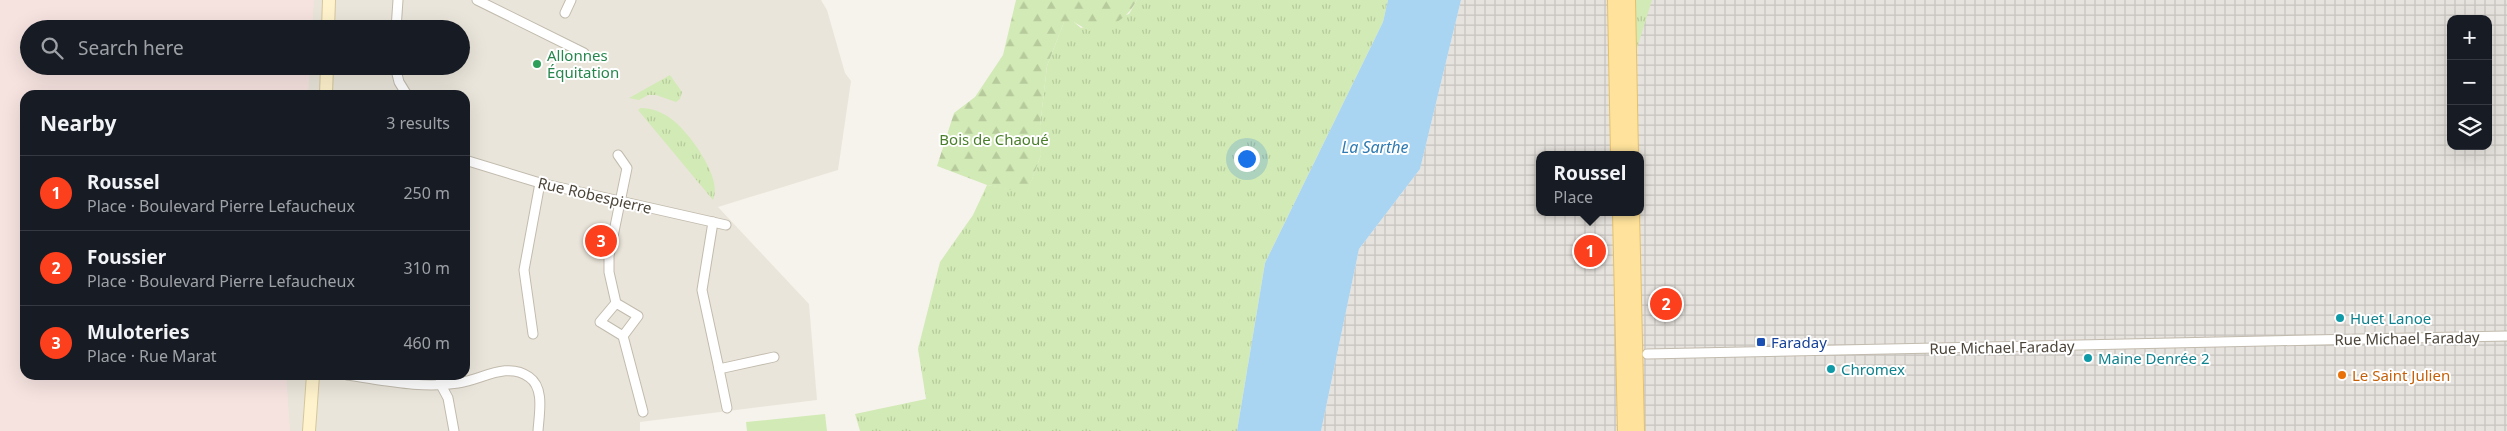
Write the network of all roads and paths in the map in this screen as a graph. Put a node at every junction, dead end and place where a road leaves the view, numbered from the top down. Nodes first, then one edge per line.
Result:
1 (329, 0) edge
2 (398, 0) edge
3 (476, 0) edge
4 (571, 0) edge
5 (1615, 0) edge
6 (1628, 0) edge
7 (565, 13) dead end
8 (328, 20) edge
9 (397, 20) edge
10 (584, 53) dead end
11 (327, 75) edge
12 (397, 75) edge
13 (326, 90) edge
14 (404, 90) edge
15 (1618, 151) edge
16 (1631, 151) edge
17 (618, 155) dead end
18 (470, 162) edge
19 (540, 183) junction
20 (620, 201) junction
21 (1620, 216) edge
22 (1632, 216) edge
23 (713, 222) junction
24 (726, 225) dead end
25 (616, 303) junction
26 (533, 334) dead end
27 (623, 336) junction
28 (2507, 336) edge
29 (1647, 354) dead end
30 (774, 358) dead end
31 (719, 369) junction
32 (312, 380) edge
33 (386, 380) edge
34 (440, 380) edge
35 (727, 408) dead end
36 (643, 412) dead end
37 (309, 431) edge
38 (454, 431) edge
39 (538, 431) edge
40 (1625, 431) edge
41 (1637, 431) edge

1 - 8 street
2 - 9 street
3 - 10 street
4 - 7 street
5 - 15 main road
6 - 16 main road
11 - 13 street
12 - 14 street
17 - 20 street
18 - 19 street, Rue Robespierre
19 - 20 street, Rue Robespierre
19 - 26 street
20 - 23 street, Rue Robespierre
20 - 25 street
21 - 40 main road
22 - 41 main road
23 - 24 street, Rue Robespierre
23 - 31 street
25 - 27 street
25 - 27 street
27 - 36 street
28 - 29 street, Rue Michael Faraday
30 - 31 street
31 - 35 street
32 - 37 street
33 - 34 street
34 - 38 street
34 - 39 street

